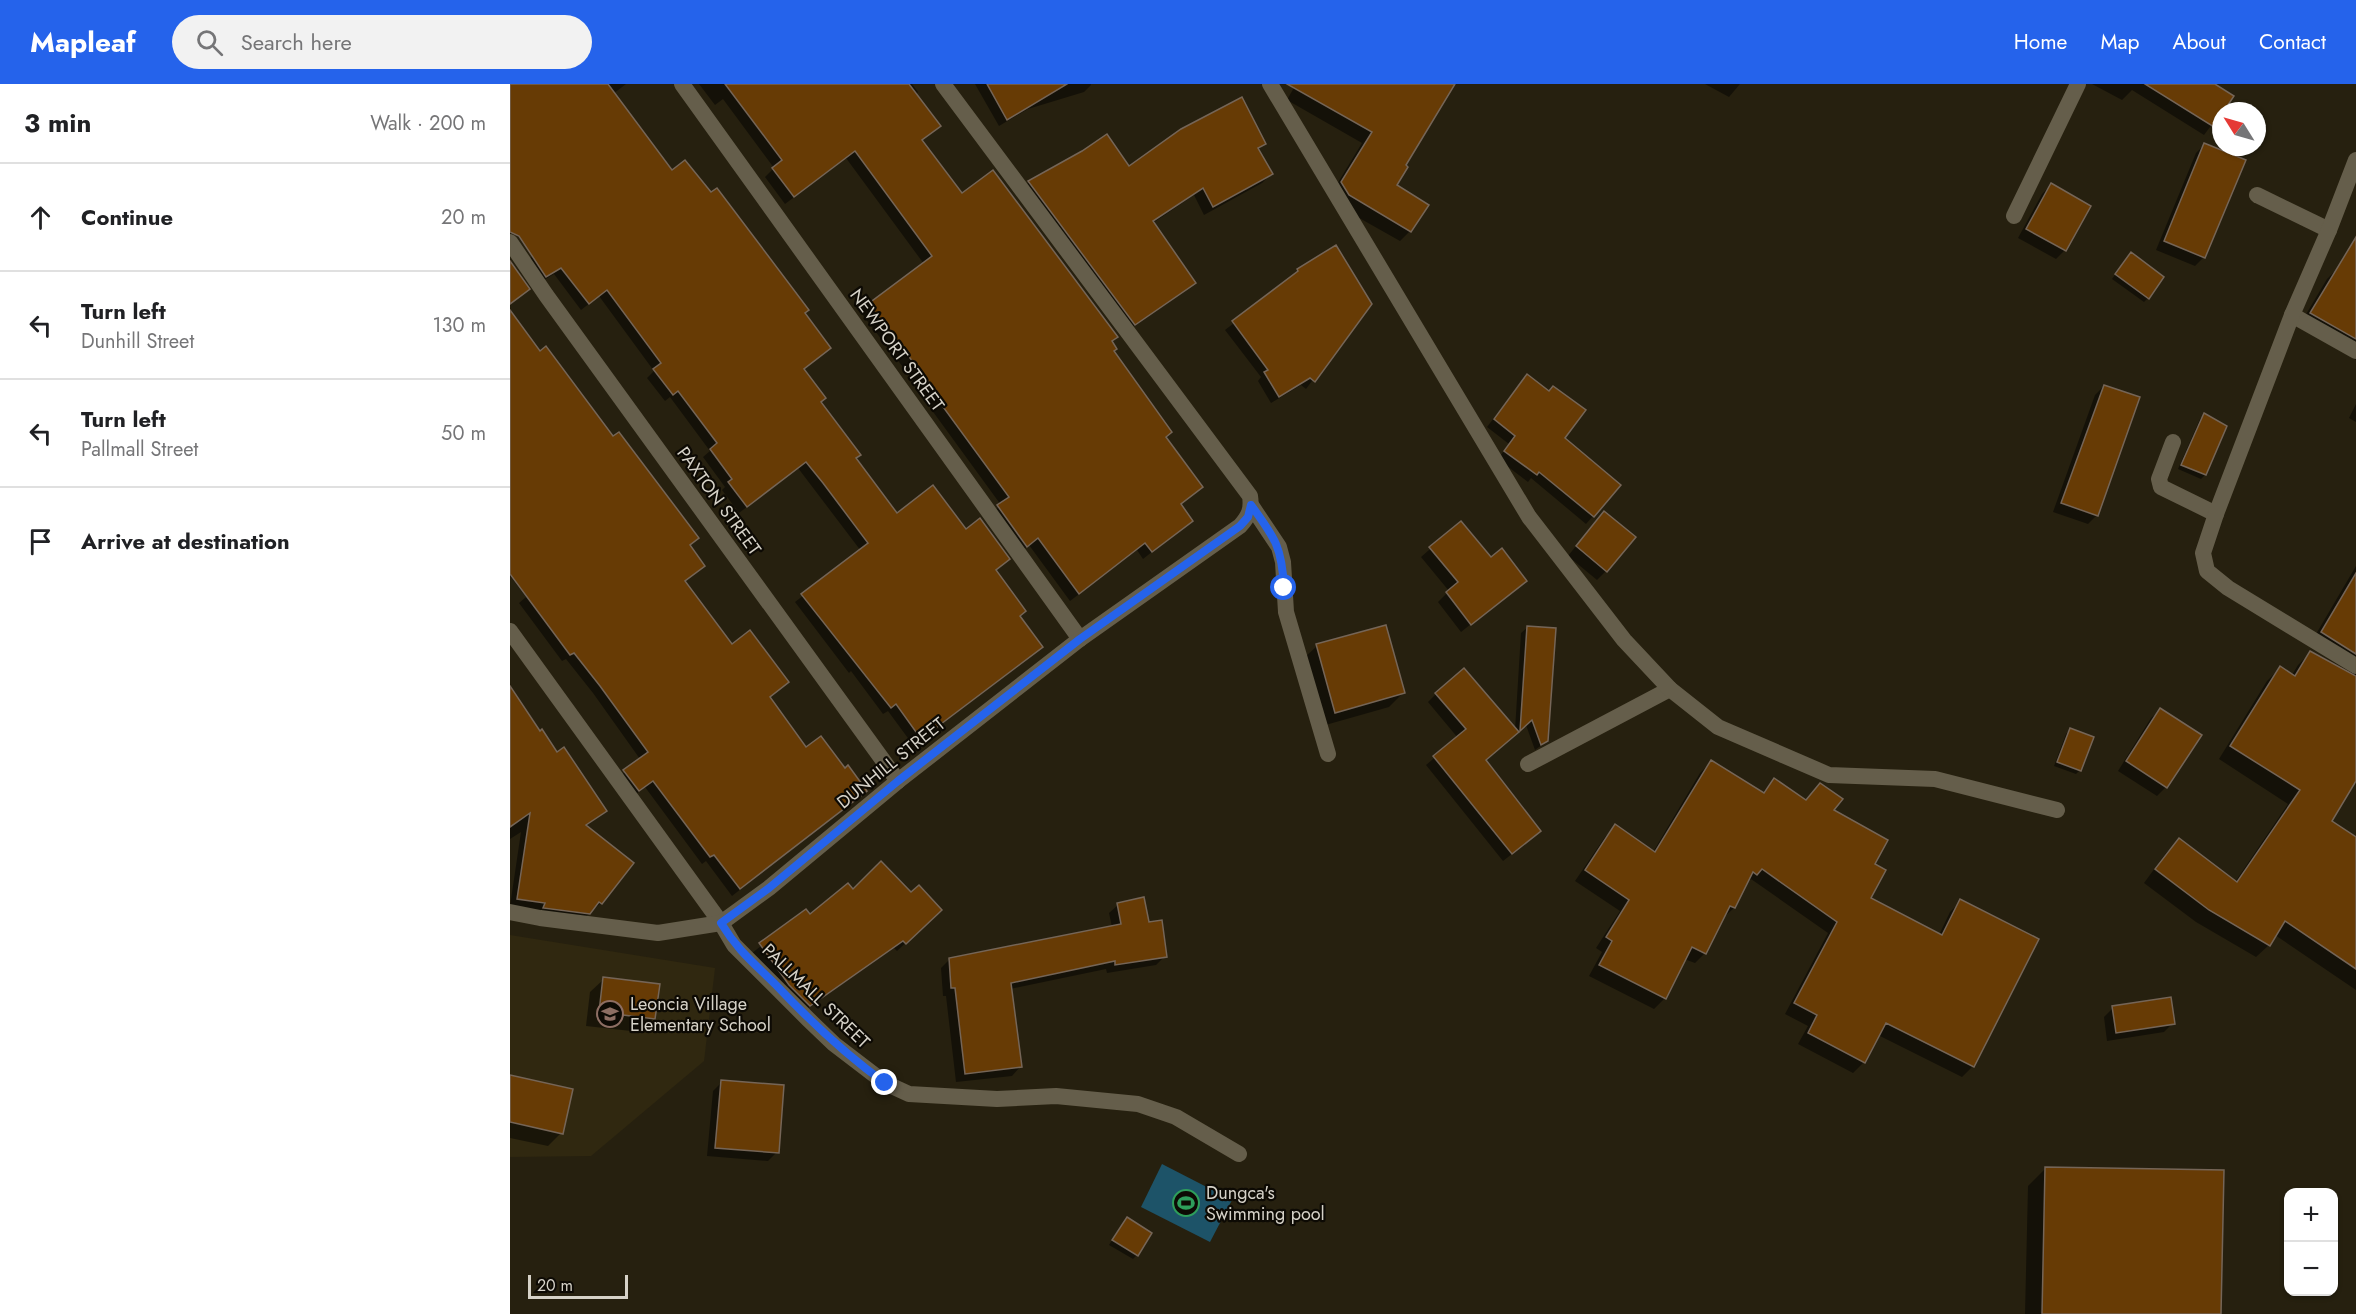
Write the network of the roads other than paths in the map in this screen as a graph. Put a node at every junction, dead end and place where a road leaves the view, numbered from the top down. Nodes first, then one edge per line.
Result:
1 (682, 84) edge
2 (943, 84) edge
3 (2078, 84) edge
4 (1276, 87) edge
5 (2356, 160) edge
6 (2257, 195) dead end
7 (2014, 216) dead end
8 (2329, 230) junction
9 (510, 242) edge
10 (2292, 315) junction
11 (2356, 351) edge
12 (2173, 442) dead end
13 (1251, 505) junction
14 (2216, 514) junction
15 (510, 631) edge
16 (1080, 639) junction
17 (2356, 666) edge
18 (1670, 689) junction
19 (1328, 754) dead end
20 (1528, 764) dead end
21 (898, 781) junction
22 (2057, 810) dead end
23 (510, 912) edge
24 (721, 923) junction
25 (1239, 1154) dead end

1 - 16 street, NEWPORT STREET
2 - 13 street
3 - 7 street
4 - 18 street
5 - 8 street
6 - 8 street
8 - 10 street
9 - 21 street, PAXTON STREET
10 - 11 street
10 - 14 street
12 - 14 street
13 - 16 street, DUNHILL STREET
13 - 19 street
14 - 17 street
15 - 24 street, PALLMALL STREET
16 - 21 street, DUNHILL STREET
18 - 20 street
18 - 22 street
21 - 24 street, DUNHILL STREET
23 - 24 street, DUNHILL STREET
24 - 25 street, PALLMALL STREET

